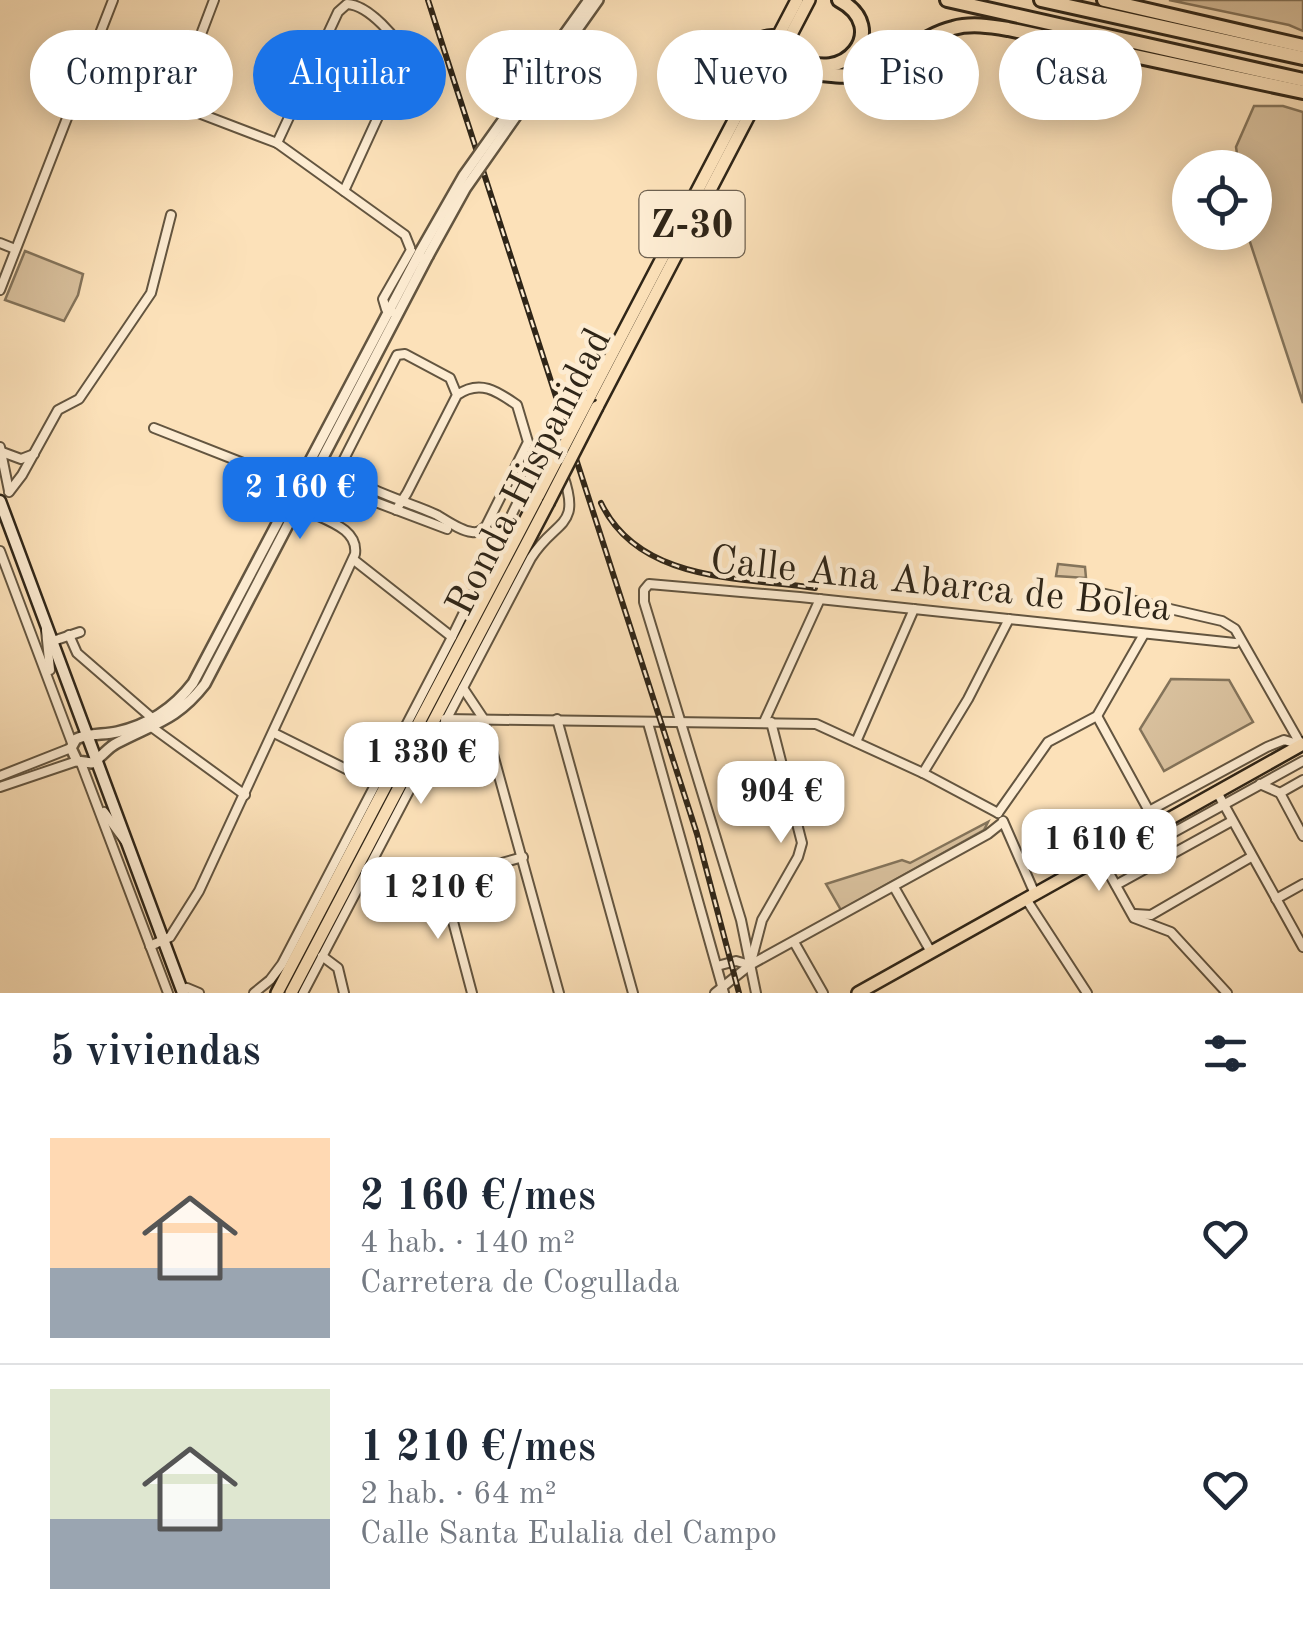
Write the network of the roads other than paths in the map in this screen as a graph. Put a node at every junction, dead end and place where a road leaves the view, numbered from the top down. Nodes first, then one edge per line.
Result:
1 (113, 0) edge
2 (214, 0) edge
3 (589, 0) edge
4 (598, 0) edge
5 (839, 0) edge
6 (947, 0) edge
7 (1041, 0) edge
8 (1074, 0) edge
9 (1104, 0) edge
10 (804, 1) edge
11 (993, 11) junction
12 (1194, 28) junction
13 (101, 30) edge
14 (202, 30) edge
15 (570, 30) edge
16 (575, 30) edge
17 (788, 30) edge
18 (1303, 46) edge
19 (1303, 58) edge
20 (1193, 62) junction
21 (1168, 63) junction
22 (823, 66) edge
23 (823, 74) edge
24 (1303, 80) edge
25 (1303, 92) edge
26 (66, 120) edge
27 (217, 120) edge
28 (506, 120) edge
29 (740, 120) edge
30 (277, 144) junction
31 (344, 191) junction
32 (171, 216) dead end
33 (0, 244) edge
34 (15, 249) junction
35 (0, 290) edge
36 (393, 312) junction
37 (457, 394) junction
38 (154, 428) dead end
39 (1, 450) edge
40 (34, 454) junction
41 (312, 478) junction
42 (297, 484) junction
43 (3, 498) edge
44 (403, 500) junction
45 (543, 500) junction
46 (297, 506) junction
47 (396, 510) junction
48 (446, 529) dead end
49 (0, 551) edge
50 (354, 560) junction
51 (1101, 593) dead end
52 (820, 599) junction
53 (914, 609) junction
54 (1009, 619) junction
55 (47, 625) junction
56 (80, 632) dead end
57 (1144, 634) junction
58 (69, 636) junction
59 (452, 637) junction
60 (53, 640) junction
61 (1234, 643) dead end
62 (52, 681) junction
63 (462, 688) junction
64 (1097, 716) junction
65 (483, 718) junction
66 (446, 719) junction
67 (557, 719) junction
68 (682, 721) junction
69 (768, 722) junction
70 (153, 723) junction
71 (648, 723) junction
72 (274, 733) junction
73 (88, 735) junction
74 (856, 742) junction
75 (1302, 745) edge
76 (72, 746) junction
77 (418, 750) junction
78 (402, 756) junction
79 (98, 760) junction
80 (1303, 761) edge
81 (79, 762) junction
82 (923, 772) junction
83 (0, 776) edge
84 (1303, 780) edge
85 (376, 784) junction
86 (1260, 784) junction
87 (0, 787) edge
88 (1217, 792) junction
89 (1280, 793) junction
90 (94, 796) junction
91 (245, 796) junction
92 (1224, 805) junction
93 (1149, 811) junction
94 (1232, 821) junction
95 (1002, 822) junction
96 (348, 836) junction
97 (1303, 836) edge
98 (382, 841) junction
99 (130, 847) junction
100 (1252, 857) junction
101 (523, 858) junction
102 (1104, 863) junction
103 (365, 874) junction
104 (442, 880) junction
105 (1303, 884) edge
106 (1116, 885) junction
107 (358, 887) junction
108 (894, 887) junction
109 (402, 890) junction
110 (1031, 896) junction
111 (1276, 898) junction
112 (150, 902) junction
113 (1131, 912) junction
114 (448, 913) junction
115 (1154, 913) junction
116 (1302, 918) edge
117 (741, 920) junction
118 (762, 920) junction
119 (302, 925) junction
120 (1291, 925) junction
121 (1157, 926) junction
122 (145, 933) junction
123 (165, 940) junction
124 (794, 942) junction
125 (150, 946) junction
126 (1303, 946) edge
127 (932, 952) junction
128 (322, 956) junction
129 (750, 965) junction
130 (717, 966) junction
131 (296, 970) junction
132 (188, 990) edge
133 (720, 991) edge
134 (168, 993) edge
135 (254, 993) edge
136 (277, 993) edge
137 (290, 993) edge
138 (303, 993) edge
139 (344, 993) edge
140 (472, 993) edge
141 (560, 993) edge
142 (633, 993) edge
143 (756, 993) edge
144 (823, 993) edge
145 (858, 993) edge
146 (1087, 993) edge
147 (1228, 993) edge

1 - 13 street
2 - 14 street
3 - 15 street
4 - 16 street
5 - 22 highway
6 - 11 highway
7 - 12 highway
8 - 12 highway
9 - 12 highway
10 - 17 main road, Ronda Hispanidad / Z-30
11 - 20 highway
11 - 21 highway
12 - 18 highway
12 - 19 highway
20 - 21 highway
20 - 24 highway
20 - 25 highway
21 - 23 highway
26 - 34 street
27 - 30 street
28 - 36 street, bridge
29 - 45 main road, Ronda Hispanidad / Z-30, bridge
30 - 31 street
30 - 31 street
31 - 36 street
32 - 40 street
33 - 34 street
34 - 35 street
36 - 41 street
36 - 42 street
37 - 44 street
37 - 44 street
37 - 44 street
38 - 42 street
39 - 40 street
39 - 43 street
40 - 43 street
41 - 46 street
41 - 47 street
42 - 70 street
43 - 55 main road
44 - 47 street
45 - 77 main road, Ronda Hispanidad / Z-30
45 - 78 main road, Ronda Hispanidad / Z-30
46 - 50 street
46 - 70 street
47 - 48 street
49 - 62 street
50 - 59 street
50 - 72 street
51 - 75 street
52 - 53 street, Calle Ana Abarca de Bolea
52 - 68 street, Calle Ana Abarca de Bolea
52 - 69 street
53 - 54 street, Calle Ana Abarca de Bolea
53 - 74 street
54 - 57 street, Calle Ana Abarca de Bolea
54 - 82 street
55 - 60 main road
55 - 62 street
56 - 58 street
57 - 61 street, Calle Ana Abarca de Bolea
57 - 64 street
58 - 60 street
58 - 70 street
59 - 63 street
59 - 85 street
60 - 73 main road
62 - 76 street
63 - 65 street
63 - 66 street
64 - 93 street
64 - 95 street
65 - 66 street
65 - 67 street
65 - 101 street
66 - 98 street
67 - 71 street
67 - 142 street
68 - 69 street
68 - 71 street
68 - 117 street
69 - 74 street
69 - 118 street
70 - 73 street
70 - 79 street
70 - 91 street
71 - 130 street
72 - 85 street
72 - 91 street
73 - 76 street
73 - 79 main road
74 - 82 street
75 - 88 main road
75 - 93 street
76 - 81 street
76 - 83 street
77 - 98 street
77 - 131 main road, Ronda Hispanidad / Z-30
78 - 96 street, Ronda Hispanidad
78 - 131 main road, Ronda Hispanidad / Z-30
79 - 81 street
79 - 99 main road
80 - 86 street
81 - 87 street
81 - 90 street
82 - 95 street
84 - 89 street
85 - 96 street
86 - 89 street
86 - 92 street
88 - 92 street
88 - 102 main road
89 - 97 street
90 - 99 street
90 - 122 street
91 - 123 street
92 - 94 street
92 - 102 street
93 - 102 street
94 - 100 street
94 - 106 street
95 - 108 street
95 - 110 street
96 - 119 street
98 - 103 street
99 - 112 main road
100 - 111 street
100 - 115 street
101 - 104 street
101 - 141 street
102 - 106 street
102 - 110 main road
103 - 107 street
103 - 109 street
104 - 109 street
104 - 114 street
105 - 111 street
106 - 113 street
107 - 128 street
107 - 131 street, Ronda Hispanidad
108 - 124 street
108 - 127 street
109 - 114 street
110 - 127 main road
110 - 146 street
111 - 120 street
112 - 122 street
112 - 123 main road
113 - 115 street
113 - 121 street
114 - 140 street
115 - 121 street
116 - 120 street
117 - 118 street
117 - 129 street
118 - 129 street
119 - 131 street
119 - 135 street
120 - 126 street
121 - 147 street
122 - 125 street
123 - 125 street
123 - 132 main road
124 - 129 street
124 - 144 street
125 - 134 street
127 - 145 main road
128 - 138 street
128 - 139 street
129 - 130 street
129 - 133 street
129 - 143 street
130 - 133 street
131 - 136 main road, Ronda Hispanidad / Z-30
131 - 137 main road, Ronda Hispanidad / Z-30

